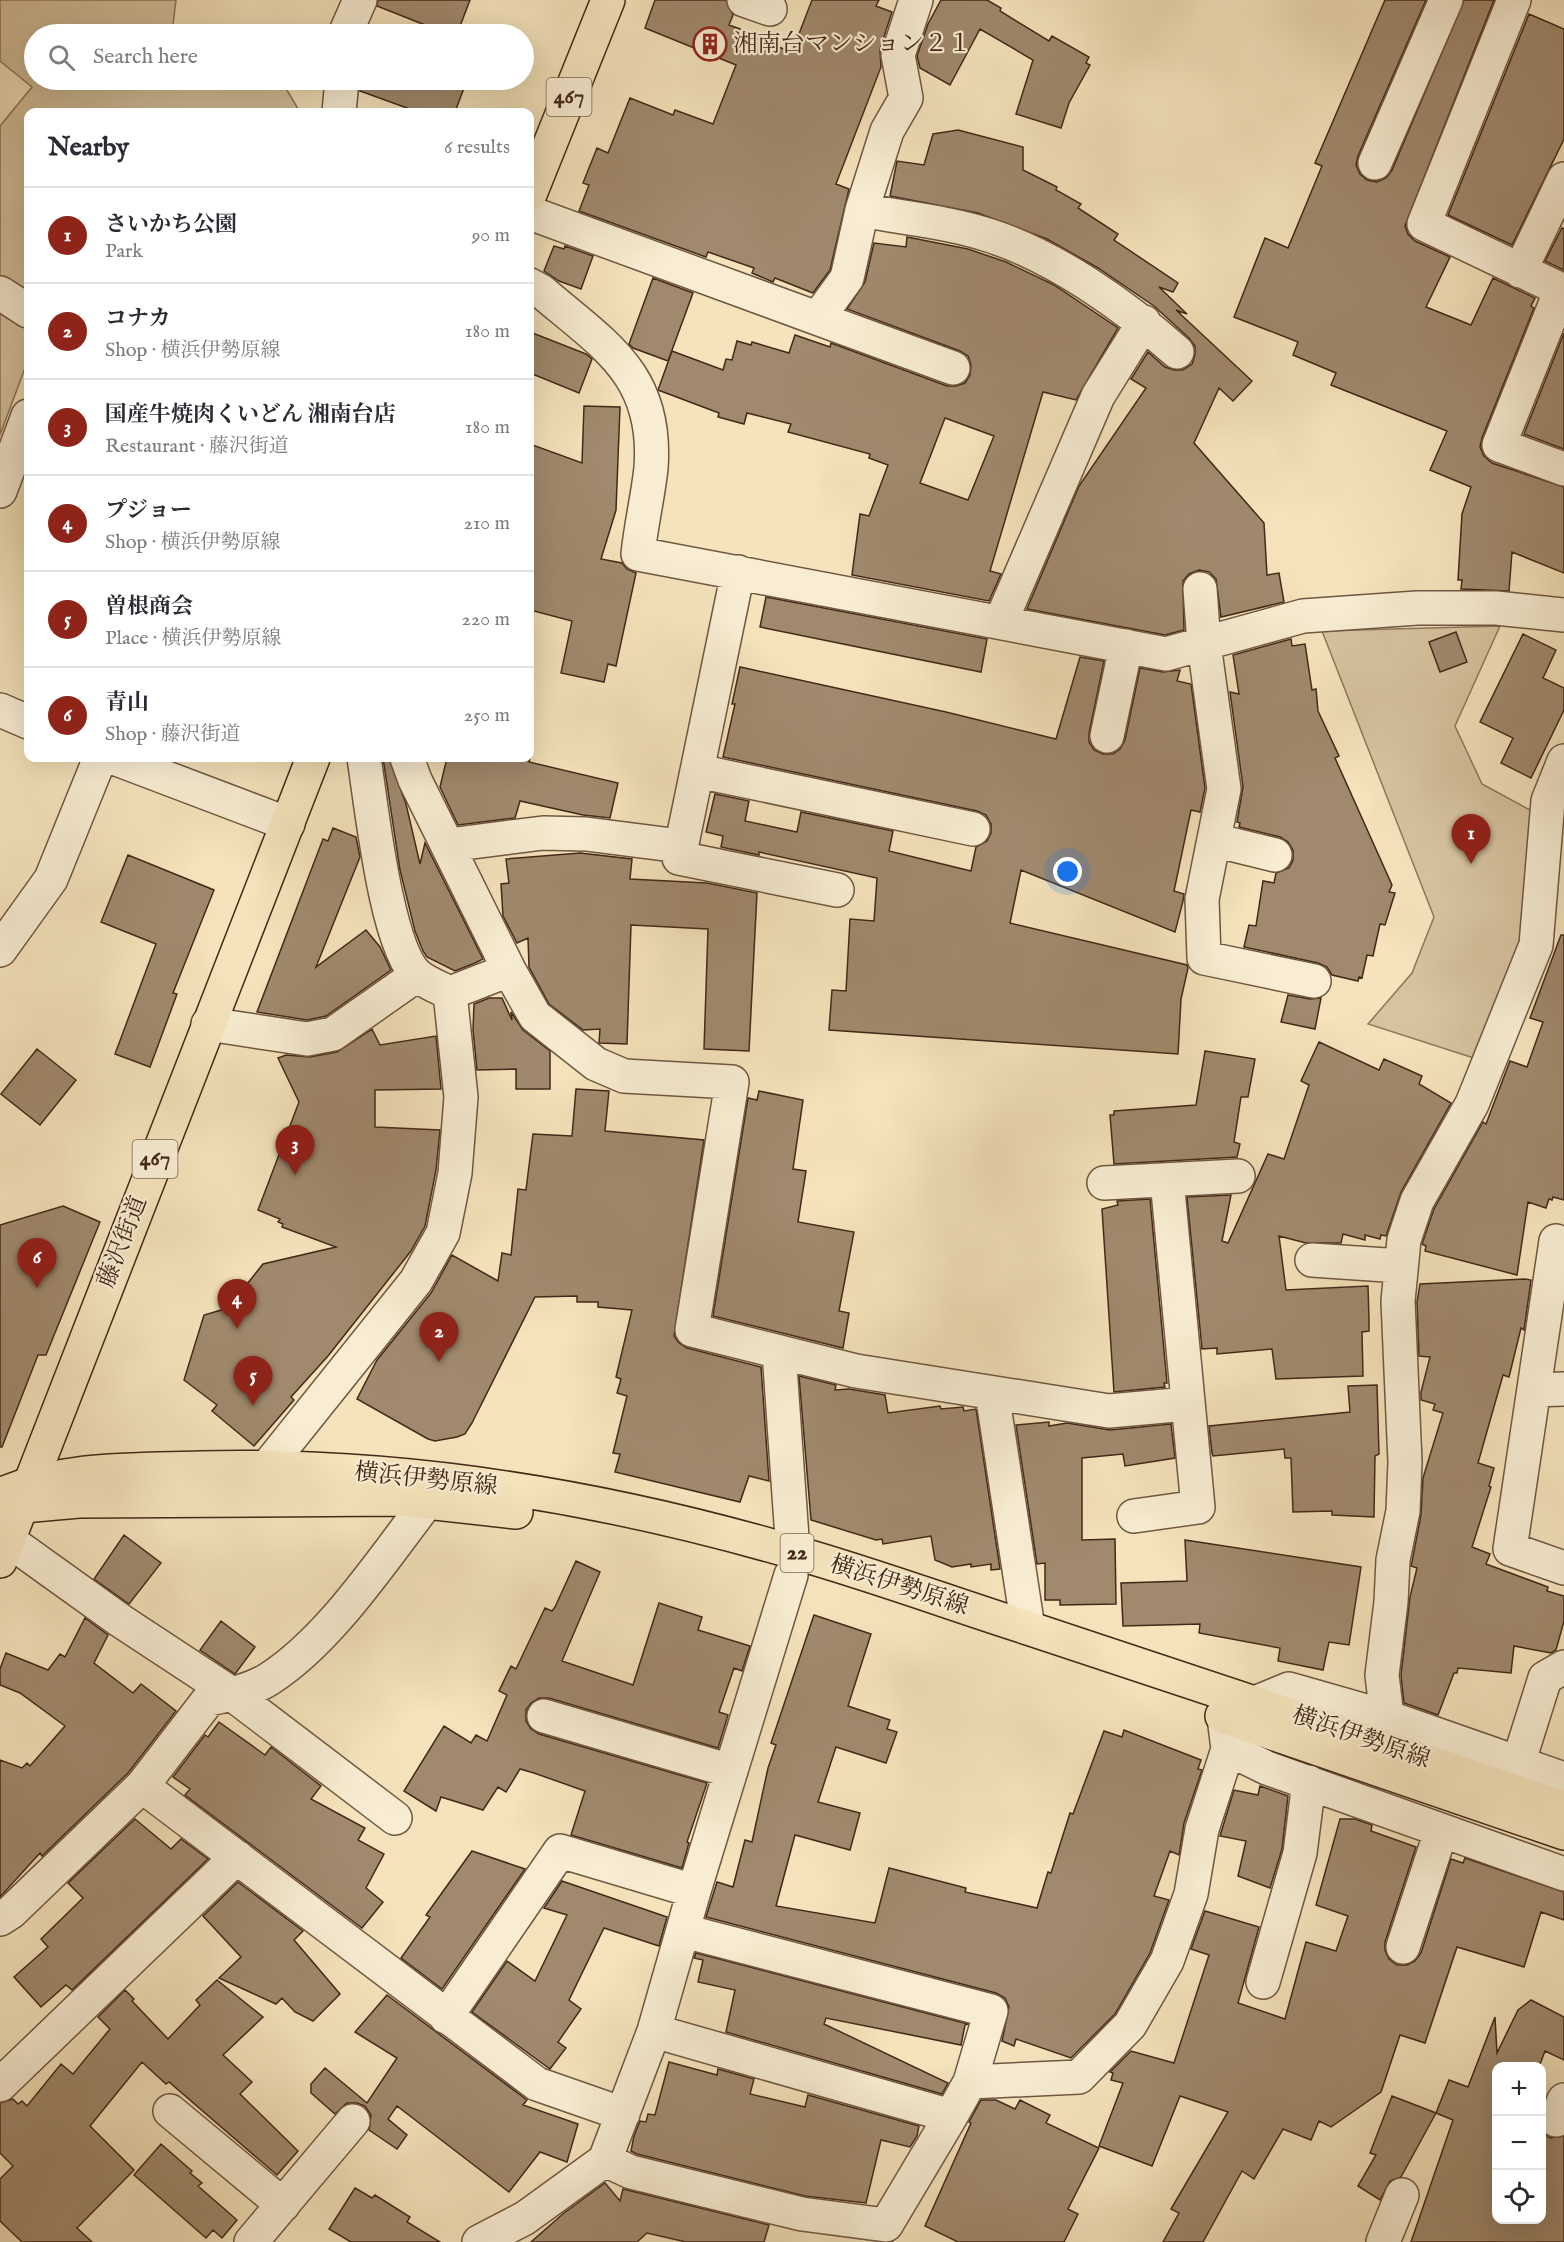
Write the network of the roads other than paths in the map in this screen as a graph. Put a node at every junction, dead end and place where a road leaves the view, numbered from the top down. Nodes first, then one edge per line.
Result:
1 (360, 0) edge
2 (608, 0) edge
3 (915, 0) edge
4 (1446, 0) edge
5 (1514, 0) edge
6 (349, 24) edge
7 (1375, 163) dead end
8 (1564, 179) edge
9 (534, 184) edge
10 (862, 210) junction
11 (534, 214) edge
12 (1520, 271) junction
13 (534, 287) edge
14 (1562, 290) edge
15 (0, 293) edge
16 (24, 308) edge
17 (818, 318) junction
18 (1144, 322) junction
19 (1178, 352) dead end
20 (953, 368) dead end
21 (24, 427) edge
22 (1564, 469) edge
23 (0, 491) edge
24 (738, 572) junction
25 (1200, 589) dead end
26 (1564, 615) edge
27 (1001, 621) junction
28 (1204, 644) junction
29 (1126, 646) junction
30 (0, 710) edge
31 (24, 720) edge
32 (1107, 736) dead end
33 (1564, 760) edge
34 (98, 762) edge
35 (125, 762) edge
36 (311, 762) edge
37 (365, 762) edge
38 (409, 762) edge
39 (698, 771) junction
40 (288, 824) junction
41 (973, 829) dead end
42 (1214, 840) junction
43 (449, 845) junction
44 (680, 846) junction
45 (1275, 855) dead end
46 (837, 890) dead end
47 (1550, 935) edge
48 (0, 950) edge
49 (509, 970) junction
50 (417, 975) junction
51 (1314, 981) dead end
52 (450, 993) junction
53 (208, 1024) junction
54 (1238, 1176) dead end
55 (1167, 1180) junction
56 (1104, 1183) dead end
57 (1564, 1244) edge
58 (1312, 1260) dead end
59 (1401, 1266) junction
60 (779, 1352) junction
61 (1549, 1389) edge
62 (992, 1393) junction
63 (1187, 1404) junction
64 (267, 1467) junction
65 (13, 1498) edge
66 (427, 1502) junction
67 (1134, 1516) dead end
68 (4, 1550) edge
69 (792, 1563) junction
70 (1564, 1568) edge
71 (1028, 1628) junction
72 (1564, 1666) edge
73 (232, 1694) junction
74 (1255, 1703) junction
75 (544, 1716) dead end
76 (1224, 1717) junction
77 (1387, 1717) junction
78 (1228, 1749) junction
79 (1518, 1764) junction
80 (731, 1771) junction
81 (1564, 1779) edge
82 (1308, 1782) junction
83 (142, 1786) junction
84 (1564, 1808) edge
85 (395, 1818) dead end
86 (1441, 1832) junction
87 (1564, 1833) edge
88 (237, 1857) junction
89 (1564, 1874) edge
90 (694, 1891) junction
91 (0, 1919) edge
92 (684, 1931) junction
93 (1403, 1947) dead end
94 (1263, 1982) dead end
95 (446, 2017) junction
96 (654, 2031) junction
97 (970, 2082) junction
98 (0, 2085) edge
99 (170, 2111) dead end
100 (623, 2114) junction
101 (951, 2115) junction
102 (353, 2121) dead end
103 (605, 2160) junction
104 (1402, 2195) dead end
105 (283, 2205) junction
106 (251, 2242) edge
107 (479, 2242) edge
108 (1383, 2242) edge

1 - 6 street
2 - 9 main road, 467
3 - 10 street
4 - 7 street
5 - 12 street
8 - 12 street
10 - 17 street
10 - 18 street
11 - 17 street
12 - 14 street
13 - 24 street
14 - 22 street
15 - 16 street
17 - 20 street
18 - 19 street
18 - 27 street
21 - 23 street
24 - 27 street
24 - 39 street
25 - 28 street
26 - 28 street
27 - 29 street
28 - 29 street
28 - 42 street
29 - 32 street
30 - 31 street
33 - 47 street
34 - 48 street
35 - 40 street
36 - 40 main road, 藤沢街道 / 467
37 - 50 street
38 - 43 street
39 - 41 street
39 - 44 street
40 - 53 main road, 藤沢街道 / 467
42 - 45 street
42 - 51 street
43 - 44 street
43 - 49 street
44 - 46 street
47 - 59 street
49 - 52 street
49 - 60 street
50 - 52 street
50 - 53 street
52 - 64 street
53 - 65 main road, 藤沢街道 / 467
54 - 55 street
55 - 56 street
55 - 63 street
57 - 61 street
58 - 59 street
59 - 77 street
60 - 62 street
60 - 69 street
61 - 70 street
62 - 63 street
62 - 71 street
63 - 67 street
64 - 65 main road, 横浜伊勢原線 / 22
64 - 69 main road, 横浜伊勢原線 / 22
65 - 66 main road, 横浜伊勢原線 / 22
65 - 68 main road, 藤沢街道 / 467
66 - 69 main road, 横浜伊勢原線 / 22
66 - 73 street
68 - 73 street
69 - 71 main road, 横浜伊勢原線 / 22
69 - 76 main road, 横浜伊勢原線 / 22
69 - 80 street
71 - 74 main road, 横浜伊勢原線 / 22
72 - 79 street
73 - 83 street
73 - 85 street
74 - 77 street
74 - 84 main road, 横浜伊勢原線 / 22
75 - 80 street
76 - 78 street
76 - 87 main road, 横浜伊勢原線 / 22
77 - 79 street
78 - 82 street
78 - 97 street
79 - 81 street
80 - 90 street
82 - 86 street
82 - 94 street
83 - 88 street
83 - 91 street
86 - 89 street
86 - 93 street
88 - 95 street
88 - 98 street
90 - 92 street
90 - 95 street
92 - 96 street
92 - 97 street
95 - 100 street
96 - 100 street
96 - 101 street
97 - 101 street
99 - 105 street
100 - 103 street
101 - 103 street
102 - 105 street
103 - 107 street
104 - 108 street
105 - 106 street

